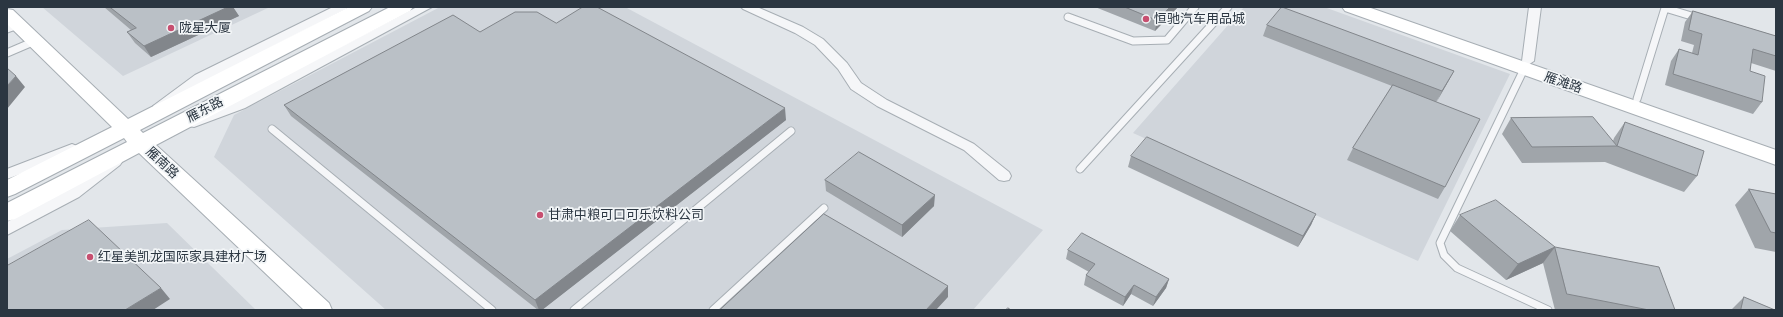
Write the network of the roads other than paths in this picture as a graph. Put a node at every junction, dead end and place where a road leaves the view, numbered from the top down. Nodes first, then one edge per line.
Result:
1 (342, 7) edge
2 (363, 7) edge
3 (404, 7) edge
4 (426, 7) edge
5 (747, 7) edge
6 (1195, 7) edge
7 (1228, 7) edge
8 (1351, 7) edge
9 (1375, 7) edge
10 (1535, 7) edge
11 (1068, 17) dead end
12 (1702, 19) edge
13 (11, 23) edge
14 (35, 41) junction
15 (7, 53) edge
16 (1526, 65) junction
17 (1637, 99) junction
18 (272, 129) dead end
19 (791, 131) dead end
20 (134, 136) junction
21 (1776, 148) edge
22 (1776, 158) edge
23 (1080, 169) dead end
24 (7, 174) edge
25 (1004, 176) dead end
26 (7, 189) edge
27 (824, 208) dead end
28 (7, 213) edge
29 (7, 229) edge
30 (320, 310) edge
31 (492, 310) edge
32 (574, 310) edge
33 (713, 310) edge
34 (1548, 310) edge

1 - 20 street
2 - 20 main road, 雁东路
3 - 20 main road, 雁东路
4 - 20 street
5 - 25 street
6 - 11 lane
7 - 23 lane
8 - 16 main road, 雁滩路
9 - 16 main road, 雁滩路
10 - 16 street
12 - 17 lane
13 - 14 main road, 雁南路
14 - 15 lane
14 - 20 main road, 雁南路
16 - 17 main road, 雁滩路
16 - 22 main road, 雁滩路
16 - 34 lane
17 - 21 main road, 雁滩路
18 - 31 lane
19 - 32 lane
20 - 24 street
20 - 26 main road, 雁东路
20 - 28 main road, 雁东路
20 - 29 street
20 - 30 main road, 雁南路
27 - 33 lane

